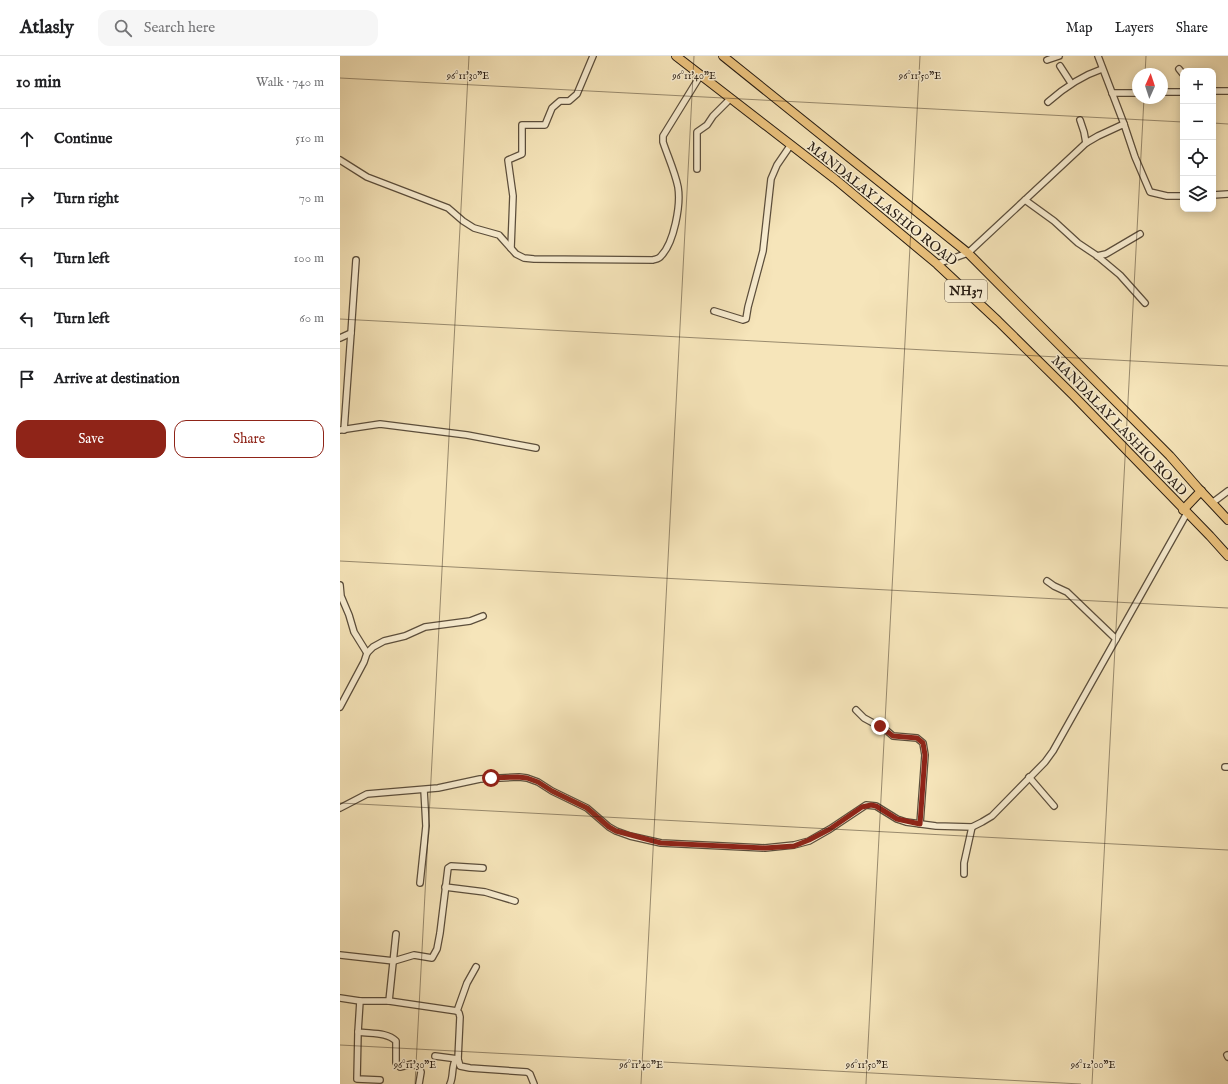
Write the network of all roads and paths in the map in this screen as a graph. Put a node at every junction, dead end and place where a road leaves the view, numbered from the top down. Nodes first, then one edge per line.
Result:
1 (593, 56) edge
2 (676, 56) edge
3 (723, 56) edge
4 (1059, 56) edge
5 (1098, 56) edge
6 (1047, 60) dead end
7 (1060, 66) dead end
8 (1102, 68) junction
9 (700, 76) junction
10 (1071, 83) junction
11 (1180, 91) edge
12 (1216, 91) edge
13 (1228, 91) edge
14 (1168, 92) edge
15 (1112, 93) junction
16 (1132, 93) edge
17 (730, 99) junction
18 (1048, 102) dead end
19 (1080, 120) dead end
20 (1124, 124) junction
21 (1086, 143) junction
22 (790, 146) junction
23 (340, 160) edge
24 (697, 169) dead end
25 (1228, 194) edge
26 (1216, 195) edge
27 (1180, 196) edge
28 (1025, 200) junction
29 (1140, 234) dead end
30 (511, 248) junction
31 (968, 253) junction
32 (1097, 256) junction
33 (356, 260) dead end
34 (937, 264) junction
35 (1144, 303) dead end
36 (714, 311) dead end
37 (351, 333) junction
38 (340, 338) edge
39 (342, 430) edge
40 (536, 448) dead end
41 (1201, 491) junction
42 (1228, 491) edge
43 (1212, 503) junction
44 (1185, 511) junction
45 (1228, 520) edge
46 (1228, 556) edge
47 (1047, 581) dead end
48 (340, 585) edge
49 (483, 616) dead end
50 (1116, 639) junction
51 (367, 653) junction
52 (340, 707) edge
53 (856, 710) dead end
54 (1029, 777) junction
55 (424, 790) junction
56 (1054, 806) dead end
57 (340, 808) edge
58 (920, 824) junction
59 (972, 826) junction
60 (483, 868) dead end
61 (964, 874) dead end
62 (420, 883) dead end
63 (445, 887) junction
64 (515, 900) dead end
65 (396, 934) dead end
66 (340, 955) edge
67 (394, 961) junction
68 (476, 967) dead end
69 (340, 998) edge
70 (389, 1000) junction
71 (360, 1001) junction
72 (456, 1011) junction
73 (358, 1032) junction
74 (435, 1056) dead end
75 (457, 1059) junction
76 (380, 1080) dead end
77 (419, 1084) edge
78 (450, 1084) edge
79 (534, 1084) edge

1 - 30 street
2 - 9 highway, MANDALAY LASHIO ROAD / NH37
3 - 31 highway, MANDALAY LASHIO ROAD / NH37
4 - 6 street
5 - 8 street
7 - 10 street
8 - 10 street
8 - 15 street
9 - 17 highway, MANDALAY LASHIO ROAD / NH37
9 - 30 street
10 - 18 street
11 - 14 street
12 - 13 street
15 - 16 street
15 - 20 street
17 - 22 highway, MANDALAY LASHIO ROAD / NH37
17 - 24 street
19 - 21 street
20 - 21 street
20 - 27 street
21 - 28 street
22 - 34 highway, MANDALAY LASHIO ROAD / NH37
22 - 36 street
23 - 30 street
25 - 26 street
28 - 31 street
28 - 32 street
29 - 32 street
31 - 34 street
31 - 41 highway, MANDALAY LASHIO ROAD / NH37
32 - 35 street
33 - 37 street
34 - 44 highway, MANDALAY LASHIO ROAD / NH37
37 - 38 street
37 - 39 street
39 - 40 street
41 - 43 highway, MANDALAY LASHIO ROAD / NH37
41 - 44 highway
42 - 43 street
43 - 45 highway, MANDALAY LASHIO ROAD / NH37
44 - 46 highway, MANDALAY LASHIO ROAD / NH37
44 - 50 street
47 - 50 street
48 - 51 street
49 - 51 street
50 - 54 street
51 - 52 street
53 - 58 street
54 - 56 street
54 - 59 street
55 - 57 street
55 - 58 street
55 - 62 street
58 - 59 street
59 - 61 street
60 - 63 street
63 - 64 street
63 - 67 street
65 - 67 street
66 - 67 street
67 - 70 street
68 - 72 street
69 - 71 street
70 - 71 street
70 - 72 street
71 - 73 street
72 - 75 street
73 - 76 street
73 - 77 street
74 - 75 street
75 - 78 street
75 - 79 street

